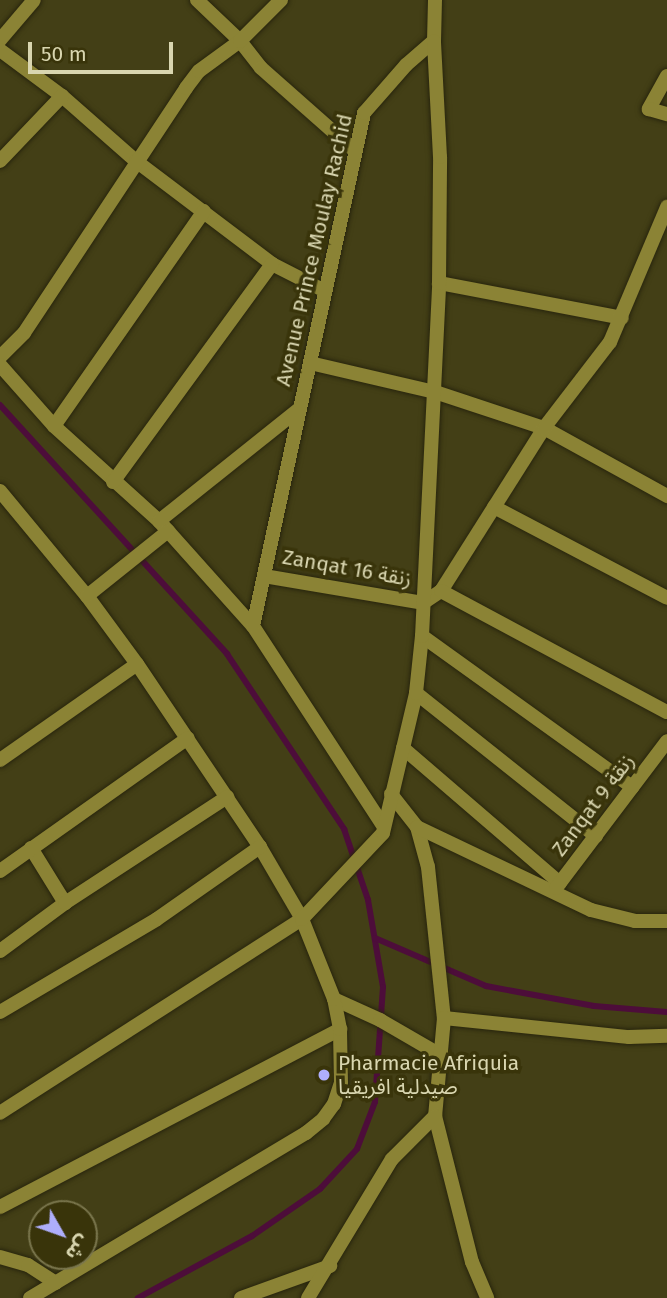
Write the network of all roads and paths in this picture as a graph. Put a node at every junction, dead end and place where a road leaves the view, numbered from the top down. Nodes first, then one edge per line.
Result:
1 (34, 0) edge
2 (197, 0) edge
3 (281, 0) edge
4 (435, 0) edge
5 (0, 40) edge
6 (240, 41) junction
7 (434, 41) junction
8 (0, 50) edge
9 (667, 76) edge
10 (62, 96) junction
11 (667, 114) edge
12 (354, 150) junction
13 (0, 161) edge
14 (135, 161) junction
15 (667, 207) edge
16 (204, 211) junction
17 (272, 264) junction
18 (439, 283) junction
19 (323, 290) junction
20 (622, 318) junction
21 (0, 357) edge
22 (310, 363) junction
23 (0, 365) edge
24 (435, 392) junction
25 (298, 410) junction
26 (54, 426) junction
27 (544, 428) junction
28 (113, 482) junction
29 (0, 491) edge
30 (667, 496) edge
31 (5, 507) edge
32 (494, 507) junction
33 (164, 526) junction
34 (264, 576) junction
35 (441, 591) junction
36 (87, 596) junction
37 (667, 598) edge
38 (423, 603) junction
39 (253, 626) junction
40 (422, 636) junction
41 (137, 664) junction
42 (416, 693) junction
43 (667, 712) edge
44 (188, 738) junction
45 (667, 741) edge
46 (403, 748) junction
47 (0, 760) edge
48 (632, 787) junction
49 (391, 794) junction
50 (226, 797) junction
51 (417, 827) junction
52 (384, 830) junction
53 (596, 836) junction
54 (260, 847) junction
55 (31, 848) junction
56 (0, 871) edge
57 (556, 888) junction
58 (65, 903) junction
59 (302, 919) junction
60 (667, 921) edge
61 (0, 951) edge
62 (334, 999) junction
63 (0, 1012) edge
64 (444, 1018) junction
65 (340, 1028) junction
66 (667, 1036) edge
67 (442, 1056) junction
68 (0, 1113) edge
69 (435, 1116) junction
70 (0, 1208) edge
71 (0, 1257) edge
72 (330, 1266) junction
73 (56, 1283) junction
74 (30, 1298) edge
75 (242, 1298) edge
76 (308, 1298) edge
77 (487, 1298) edge

1 - 5 street
2 - 6 street
3 - 6 street
4 - 7 street
6 - 12 street
6 - 14 street
7 - 12 street, Avenue Prince Moulay Rachid
7 - 18 street
8 - 10 street
9 - 11 street
10 - 13 street
10 - 14 street
12 - 19 street, Avenue Prince Moulay Rachid
14 - 16 street
14 - 21 street
15 - 20 street
16 - 17 street
16 - 26 street
17 - 19 street
17 - 28 street
18 - 20 street
18 - 24 street
19 - 22 street, Avenue Prince Moulay Rachid
20 - 27 street
22 - 24 street
22 - 25 street, Avenue Prince Moulay Rachid
23 - 26 street
24 - 27 street
24 - 38 street
25 - 33 street, Avenue Prince Moulay Rachid
25 - 34 street, Avenue Prince Moulay Rachid
26 - 28 street
27 - 30 street
27 - 32 street
28 - 33 street
29 - 31 street
31 - 36 street
32 - 35 street
32 - 37 street
33 - 36 street, Avenue Prince Moulay Rachid
33 - 39 street
34 - 38 street, Zanqat 16 زنقة
34 - 39 street, Avenue Prince Moulay Rachid
35 - 38 street
35 - 43 street
36 - 41 street
38 - 40 street
39 - 52 street
40 - 42 street
40 - 48 street
41 - 44 street
41 - 47 street
42 - 46 street
42 - 53 street
44 - 50 street
44 - 55 street
45 - 48 street, Zanqat 9 زنقة
46 - 49 street
46 - 57 street
48 - 53 street, Zanqat 9 زنقة
49 - 51 street
49 - 52 street
50 - 54 street
50 - 58 street
51 - 57 street
51 - 64 street
52 - 59 street
53 - 57 street, Zanqat 9 زنقة
54 - 59 street
54 - 63 street
55 - 56 street
55 - 58 street
57 - 60 street
58 - 61 street
59 - 62 street
59 - 68 street
62 - 65 street
62 - 67 street
64 - 66 street
64 - 67 street
65 - 70 street
65 - 73 street
67 - 69 street
69 - 72 street
69 - 77 street
71 - 73 street
72 - 75 street
72 - 76 street
73 - 74 street

